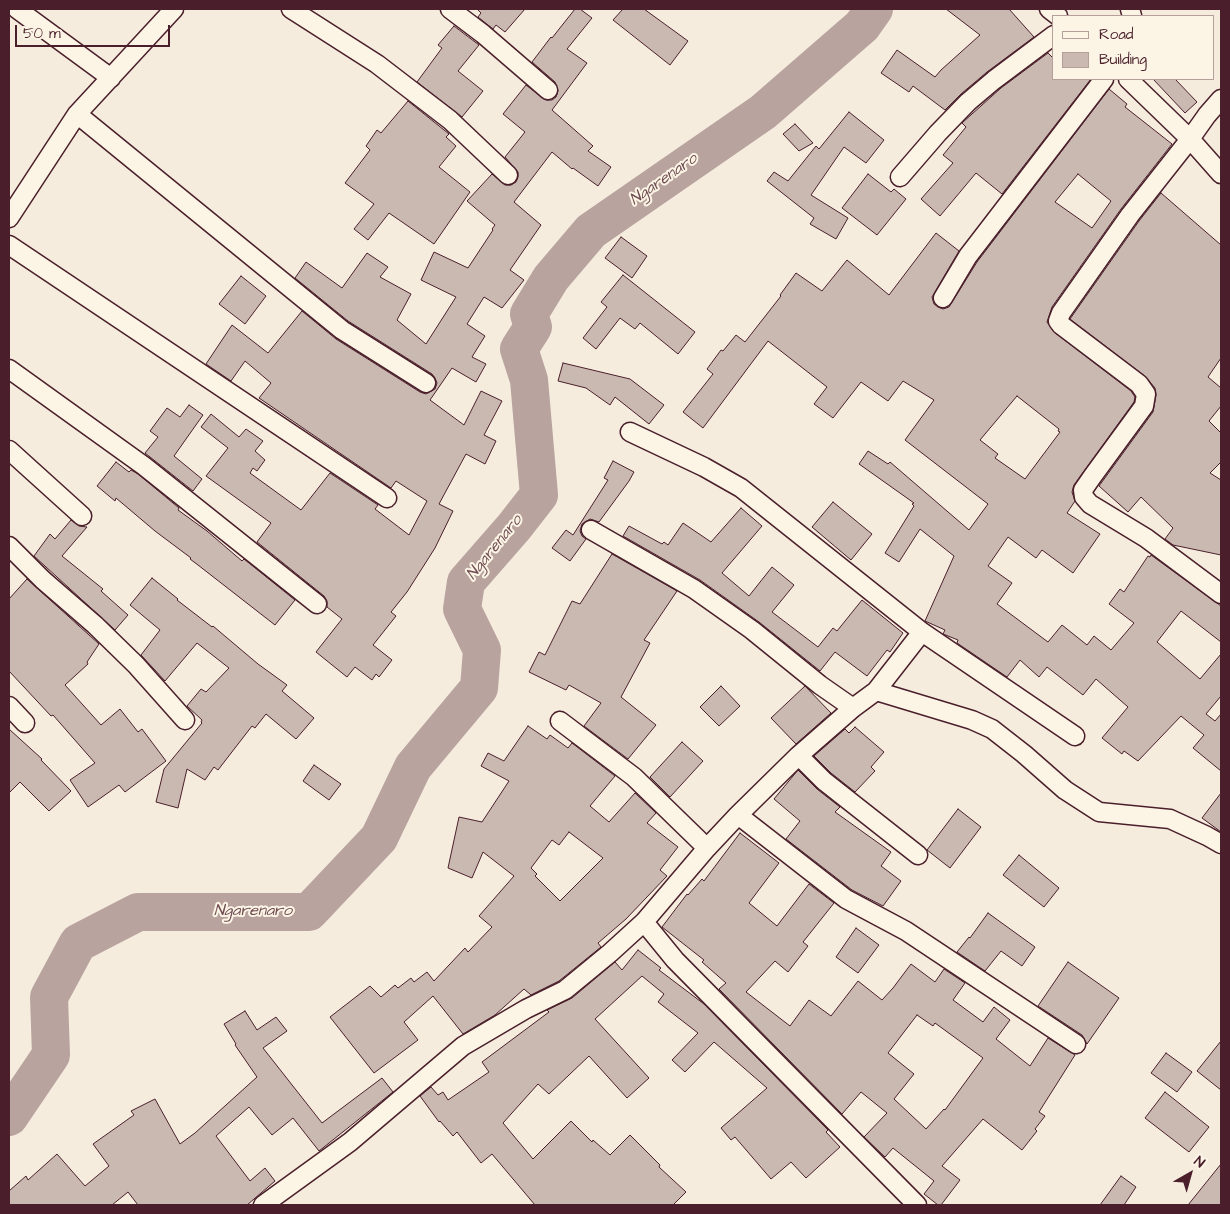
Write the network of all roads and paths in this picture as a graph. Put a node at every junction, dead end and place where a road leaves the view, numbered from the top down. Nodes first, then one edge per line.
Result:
1 (17, 9) edge
2 (174, 9) edge
3 (291, 9) edge
4 (450, 9) edge
5 (1052, 36) edge
6 (111, 78) junction
7 (1103, 80) edge
8 (1130, 80) edge
9 (1142, 86) edge
10 (548, 90) dead end
11 (1221, 98) edge
12 (77, 114) junction
13 (1190, 139) junction
14 (1221, 174) edge
15 (508, 175) dead end
16 (900, 177) dead end
17 (9, 218) edge
18 (9, 246) edge
19 (943, 298) dead end
20 (9, 369) edge
21 (426, 383) dead end
22 (630, 432) dead end
23 (9, 450) edge
24 (387, 498) dead end
25 (82, 516) dead end
26 (591, 530) dead end
27 (9, 546) edge
28 (1221, 594) edge
29 (317, 604) dead end
30 (922, 632) junction
31 (876, 691) junction
32 (9, 706) edge
33 (853, 708) junction
34 (186, 720) dead end
35 (560, 721) dead end
36 (25, 723) dead end
37 (1075, 736) dead end
38 (799, 756) junction
39 (738, 815) junction
40 (1221, 844) edge
41 (707, 848) junction
42 (918, 855) dead end
43 (644, 922) junction
44 (1076, 1044) dead end
45 (263, 1205) edge
46 (917, 1205) edge

1 - 6 street
2 - 6 street
3 - 15 street
4 - 10 street
5 - 16 street
6 - 12 street
7 - 19 street
8 - 9 street
9 - 13 street
11 - 13 street
12 - 17 street
12 - 21 street
13 - 14 street
13 - 28 street
18 - 24 street
20 - 29 street
22 - 30 street
23 - 25 street
26 - 33 street
27 - 34 street
30 - 31 street
30 - 37 street
31 - 33 street
31 - 40 street
32 - 36 street
33 - 38 street
35 - 41 street
38 - 39 street
38 - 42 street
39 - 41 street
39 - 44 street
41 - 43 street
43 - 45 street
43 - 46 street

